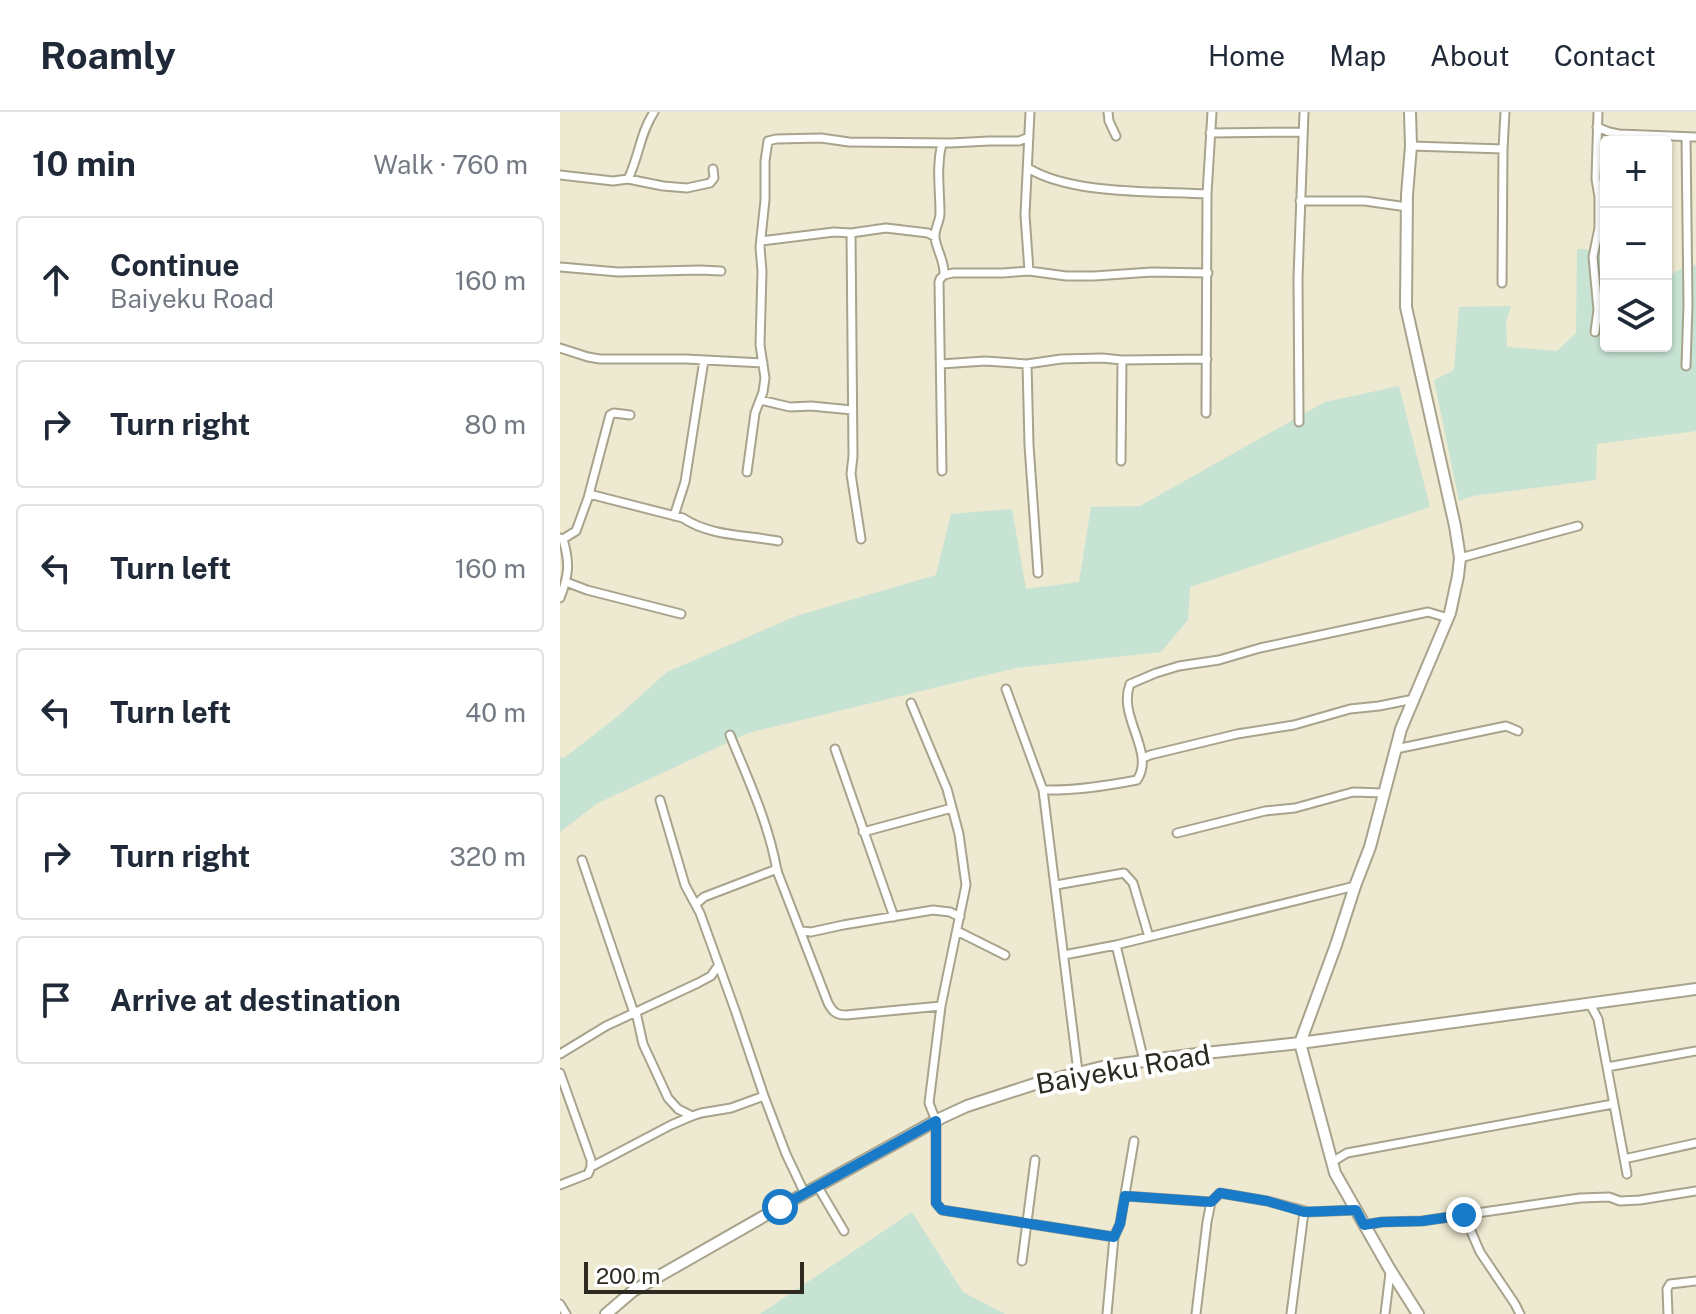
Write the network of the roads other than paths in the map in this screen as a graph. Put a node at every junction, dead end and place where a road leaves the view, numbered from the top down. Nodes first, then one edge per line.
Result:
1 (654, 112) edge
2 (1030, 112) edge
3 (1108, 112) edge
4 (1212, 112) edge
5 (1304, 112) edge
6 (1410, 112) edge
7 (1505, 112) edge
8 (1598, 112) edge
9 (1597, 127) junction
10 (1303, 132) junction
11 (1210, 133) junction
12 (1116, 136) dead end
13 (1029, 137) junction
14 (1686, 137) junction
15 (1696, 137) edge
16 (1019, 141) junction
17 (942, 143) junction
18 (1411, 146) junction
19 (1028, 148) junction
20 (1503, 149) junction
21 (1028, 168) junction
22 (713, 169) dead end
23 (560, 175) edge
24 (628, 179) junction
25 (1207, 194) junction
26 (1300, 201) junction
27 (1407, 207) junction
28 (851, 233) junction
29 (931, 235) junction
30 (761, 241) junction
31 (560, 267) edge
32 (721, 271) dead end
33 (944, 271) junction
34 (1029, 271) junction
35 (1208, 273) junction
36 (1502, 283) dead end
37 (1595, 332) dead end
38 (560, 348) edge
39 (1207, 359) junction
40 (704, 360) junction
41 (1122, 360) junction
42 (763, 363) junction
43 (941, 364) junction
44 (1027, 364) junction
45 (1686, 366) dead end
46 (760, 400) junction
47 (852, 410) junction
48 (1206, 413) dead end
49 (630, 415) dead end
50 (1299, 422) dead end
51 (1121, 461) dead end
52 (942, 471) dead end
53 (747, 472) dead end
54 (589, 494) junction
55 (674, 516) junction
56 (1578, 526) dead end
57 (562, 539) edge
58 (861, 539) dead end
59 (778, 541) dead end
60 (1460, 558) junction
61 (1038, 573) dead end
62 (566, 582) junction
63 (560, 598) edge
64 (681, 614) dead end
65 (1448, 618) junction
66 (1006, 689) dead end
67 (1414, 699) junction
68 (911, 703) dead end
69 (1518, 731) dead end
70 (730, 735) dead end
71 (835, 749) dead end
72 (1396, 749) junction
73 (1143, 758) junction
74 (1043, 790) junction
75 (1384, 793) junction
76 (660, 800) dead end
77 (952, 808) junction
78 (863, 832) junction
79 (1177, 833) dead end
80 (582, 860) dead end
81 (777, 869) junction
82 (1056, 885) junction
83 (1355, 886) junction
84 (696, 904) junction
85 (894, 917) junction
86 (960, 917) junction
87 (801, 931) junction
88 (957, 931) junction
89 (811, 932) junction
90 (1149, 937) junction
91 (805, 942) junction
92 (1116, 945) junction
93 (1005, 955) dead end
94 (1064, 955) junction
95 (718, 966) junction
96 (711, 976) junction
97 (723, 978) junction
98 (1696, 989) edge
99 (1595, 1003) junction
100 (941, 1006) junction
101 (635, 1012) junction
102 (1300, 1043) junction
103 (1696, 1051) edge
104 (561, 1052) edge
105 (1144, 1061) junction
106 (1607, 1067) junction
107 (1078, 1072) junction
108 (560, 1073) edge
109 (764, 1096) junction
110 (1613, 1104) junction
111 (692, 1116) junction
112 (936, 1121) junction
113 (1134, 1141) dead end
114 (1696, 1143) edge
115 (1328, 1148) junction
116 (1347, 1153) junction
117 (1624, 1159) junction
118 (1035, 1160) dead end
119 (1332, 1162) junction
120 (591, 1167) junction
121 (1627, 1174) dead end
122 (560, 1185) edge
123 (818, 1187) junction
124 (1696, 1191) edge
125 (805, 1194) junction
126 (1125, 1196) junction
127 (1211, 1202) junction
128 (1356, 1210) junction
129 (1304, 1212) junction
130 (1464, 1215) junction
131 (1026, 1223) junction
132 (1364, 1225) junction
133 (844, 1231) dead end
134 (1114, 1237) junction
135 (1022, 1261) dead end
136 (1391, 1271) junction
137 (1696, 1281) edge
138 (560, 1304) edge
139 (566, 1314) edge
140 (606, 1314) edge
141 (1107, 1314) edge
142 (1196, 1314) edge
143 (1291, 1314) edge
144 (1385, 1314) edge
145 (1418, 1314) edge
146 (1520, 1314) edge
147 (1668, 1314) edge

1 - 24 street
2 - 13 street
3 - 12 street
4 - 11 street
5 - 10 street
6 - 18 street
7 - 20 street
8 - 9 street
9 - 14 street
9 - 37 street
10 - 11 street
10 - 26 street
11 - 25 street
13 - 16 street
13 - 19 street
14 - 15 street
14 - 45 street
16 - 17 street
16 - 19 street
17 - 29 street
17 - 30 street
18 - 20 street
18 - 27 street
19 - 21 street
20 - 36 street
21 - 25 street
21 - 34 street
22 - 24 street
23 - 24 street
25 - 35 street
26 - 27 street
26 - 50 street
27 - 60 street
28 - 29 street
28 - 30 street
28 - 47 street
29 - 33 street
30 - 42 street
31 - 32 street
33 - 34 street
33 - 43 street
34 - 35 street
35 - 39 street
38 - 40 street
39 - 41 street
39 - 48 street
40 - 42 street
40 - 55 street
41 - 44 street
41 - 51 street
42 - 46 street
43 - 44 street
43 - 52 street
44 - 61 street
46 - 47 street
46 - 53 street
47 - 58 street
49 - 54 street
54 - 55 street
54 - 57 street
55 - 59 street
56 - 60 street
57 - 62 street
60 - 65 street
62 - 63 street
62 - 64 street
65 - 67 street
65 - 73 street
66 - 74 street
67 - 72 street
67 - 73 street
68 - 77 street
69 - 72 street
70 - 81 street
71 - 78 street
72 - 75 street
73 - 74 street
74 - 82 street
75 - 79 street
75 - 83 street
76 - 84 street
77 - 78 street
77 - 86 street
78 - 85 street
80 - 101 street
81 - 84 street
81 - 87 street
82 - 90 street
82 - 94 street
83 - 90 street
83 - 102 street
84 - 95 street
85 - 86 street
85 - 89 street
86 - 88 street
87 - 89 street
87 - 91 street
88 - 93 street
88 - 100 street
89 - 91 street
90 - 92 street
91 - 100 street
92 - 94 street
92 - 105 street
94 - 107 street
95 - 96 street
95 - 97 street
96 - 97 street
96 - 101 street
97 - 109 street
98 - 99 street, Baiyeku Road
99 - 102 street, Baiyeku Road
99 - 106 street
100 - 112 street
101 - 104 street
101 - 111 street
102 - 105 street, Baiyeku Road
102 - 115 street
103 - 106 street
105 - 107 street, Baiyeku Road
106 - 110 street
107 - 112 street, Baiyeku Road
108 - 120 street
109 - 111 street
109 - 125 street
110 - 116 street
110 - 117 street
111 - 120 street
112 - 123 street, Baiyeku Road
112 - 131 street
113 - 126 street
114 - 117 street
115 - 116 street
115 - 119 street
116 - 119 street
117 - 121 street
118 - 131 street
119 - 128 street
120 - 122 street
123 - 125 street, Baiyeku Road
123 - 133 street
124 - 130 street
125 - 140 street, Baiyeku Road
126 - 127 street
126 - 134 street
127 - 129 street
127 - 142 street
128 - 129 street
128 - 132 street
129 - 143 street
130 - 132 street
130 - 146 street
131 - 134 street
131 - 135 street
132 - 136 street
134 - 141 street
136 - 144 street
136 - 145 street
137 - 147 street
138 - 139 street

